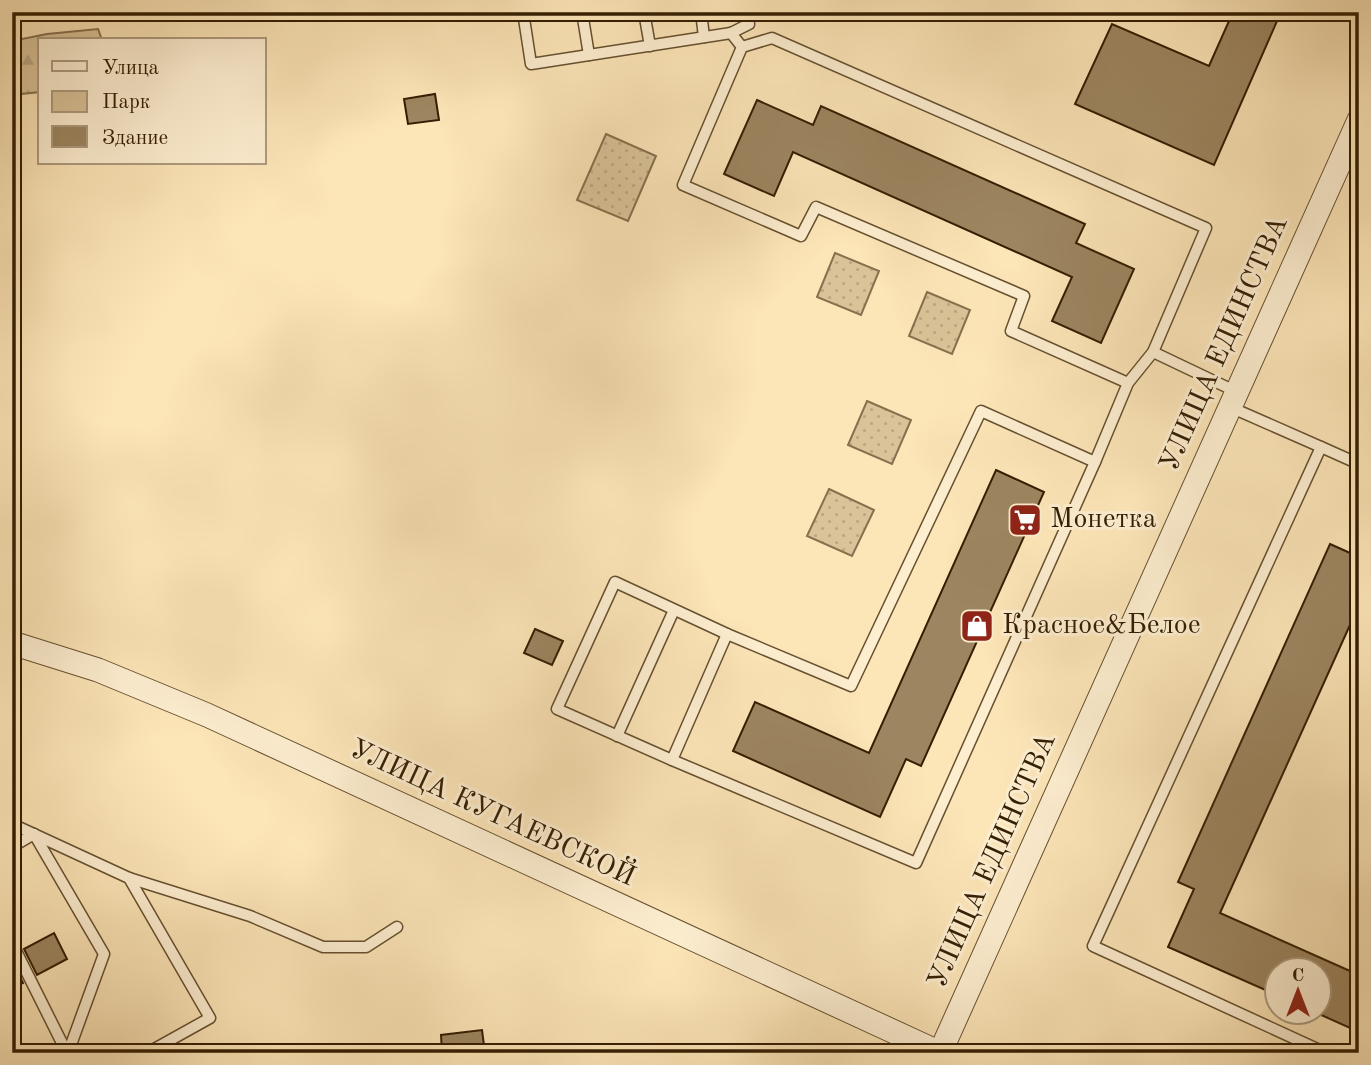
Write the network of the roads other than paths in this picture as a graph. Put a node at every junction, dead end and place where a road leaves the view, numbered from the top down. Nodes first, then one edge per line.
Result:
1 (523, 12) edge
2 (582, 12) edge
3 (644, 12) edge
4 (701, 12) edge
5 (747, 12) edge
6 (731, 33) junction
7 (705, 37) junction
8 (650, 46) junction
9 (742, 47) junction
10 (589, 55) junction
11 (1359, 120) edge
12 (1153, 352) junction
13 (1128, 383) junction
14 (1233, 400) junction
15 (1321, 447) junction
16 (1095, 462) junction
17 (1359, 464) edge
18 (674, 610) junction
19 (727, 634) junction
20 (12, 643) edge
21 (617, 736) junction
22 (672, 760) junction
23 (12, 824) edge
24 (34, 834) junction
25 (12, 847) edge
26 (129, 878) junction
27 (397, 927) dead end
28 (12, 943) edge
29 (67, 1053) edge
30 (147, 1053) edge
31 (940, 1053) edge
32 (1326, 1053) edge

1 - 10 lane
2 - 10 lane
3 - 8 lane
4 - 7 lane
5 - 6 lane
6 - 7 lane
6 - 9 lane
7 - 8 lane
8 - 10 lane
9 - 12 lane
9 - 13 lane
11 - 14 street, УЛИЦА ЕДИНСТВА
12 - 13 lane
12 - 14 lane
13 - 16 lane
14 - 15 lane
14 - 31 street, УЛИЦА ЕДИНСТВА
15 - 17 lane
15 - 32 lane
16 - 19 lane
16 - 22 lane
18 - 19 lane
18 - 21 lane
18 - 21 lane
19 - 22 lane
20 - 31 street, УЛИЦА КУГАЕВСКОЙ
21 - 22 lane
23 - 24 lane
24 - 25 lane
24 - 26 lane
24 - 29 lane
26 - 27 lane
26 - 30 lane
28 - 29 lane

